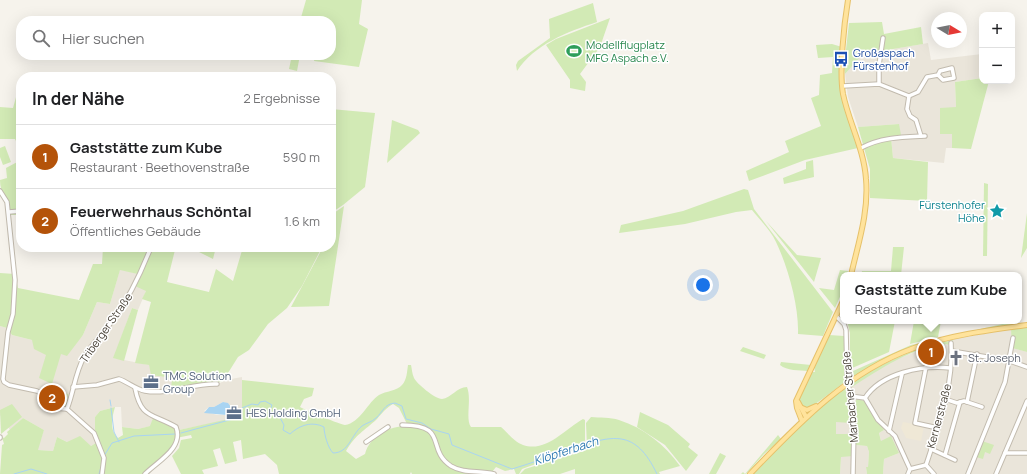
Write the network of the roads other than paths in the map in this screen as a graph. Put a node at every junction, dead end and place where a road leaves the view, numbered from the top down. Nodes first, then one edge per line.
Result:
1 (848, 0) edge
2 (883, 38) dead end
3 (938, 75) junction
4 (879, 84) junction
5 (843, 86) junction
6 (909, 96) junction
7 (861, 148) junction
8 (0, 191) edge
9 (16, 211) edge
10 (9, 212) junction
11 (149, 252) edge
12 (852, 272) edge
13 (840, 307) edge
14 (836, 316) junction
15 (840, 320) edge
16 (844, 324) edge
17 (1027, 325) edge
18 (1013, 338) dead end
19 (951, 343) dead end
20 (952, 351) junction
21 (977, 354) junction
22 (1010, 361) junction
23 (2, 363) edge
24 (926, 367) junction
25 (1027, 367) edge
26 (950, 368) junction
27 (902, 374) junction
28 (217, 384) dead end
29 (73, 387) junction
30 (135, 388) junction
31 (799, 396) junction
32 (850, 396) junction
33 (865, 398) junction
34 (945, 399) junction
35 (1027, 401) edge
36 (960, 402) junction
37 (967, 402) junction
38 (799, 406) junction
39 (818, 406) junction
40 (982, 407) dead end
41 (67, 409) junction
42 (806, 417) junction
43 (802, 421) junction
44 (402, 425) dead end
45 (388, 427) dead end
46 (938, 428) junction
47 (889, 431) junction
48 (366, 442) dead end
49 (931, 449) junction
50 (1005, 453) junction
51 (1027, 453) edge
52 (945, 455) junction
53 (955, 460) dead end
54 (926, 465) junction
55 (910, 469) junction
56 (102, 474) edge
57 (145, 474) edge
58 (494, 474) edge
59 (750, 474) edge
60 (853, 474) edge
61 (908, 474) edge
62 (934, 474) edge
63 (968, 474) edge
64 (996, 474) edge

1 - 5 main road
2 - 4 street
3 - 3 street
3 - 6 street
4 - 5 street
4 - 6 street
5 - 7 main road
6 - 7 street
7 - 12 main road
8 - 10 street
9 - 10 street
10 - 23 street
11 - 29 street, Triberger Straße
13 - 14 main road
14 - 15 street, Marbacher Straße, bridge
14 - 31 main road
16 - 32 street, Marbacher Straße, bridge
17 - 39 main road
18 - 22 street
19 - 20 street, Kernerstraße
20 - 21 street
20 - 26 street, Kernerstraße
21 - 22 street
21 - 37 street
22 - 25 street
22 - 63 street
23 - 41 street
24 - 26 street
24 - 27 street
24 - 46 street
26 - 34 street, Kernerstraße
27 - 33 street
27 - 47 street
28 - 30 street
29 - 30 street
29 - 41 street, Triberger Straße
30 - 57 street
31 - 38 main road
31 - 43 main road
32 - 33 street
32 - 60 street, Marbacher Straße
33 - 47 street
34 - 36 street
34 - 46 street, Kernerstraße
35 - 50 street
36 - 37 street
36 - 52 street
37 - 40 street
38 - 39 main road
38 - 42 main road
39 - 42 main road
41 - 56 street
42 - 43 main road
43 - 59 main road
44 - 58 street
45 - 48 street
46 - 49 street, Kernerstraße
47 - 55 street
49 - 52 street
49 - 54 street, Kernerstraße
50 - 51 street
50 - 64 street
52 - 53 street
54 - 55 street
54 - 62 street
55 - 61 street

